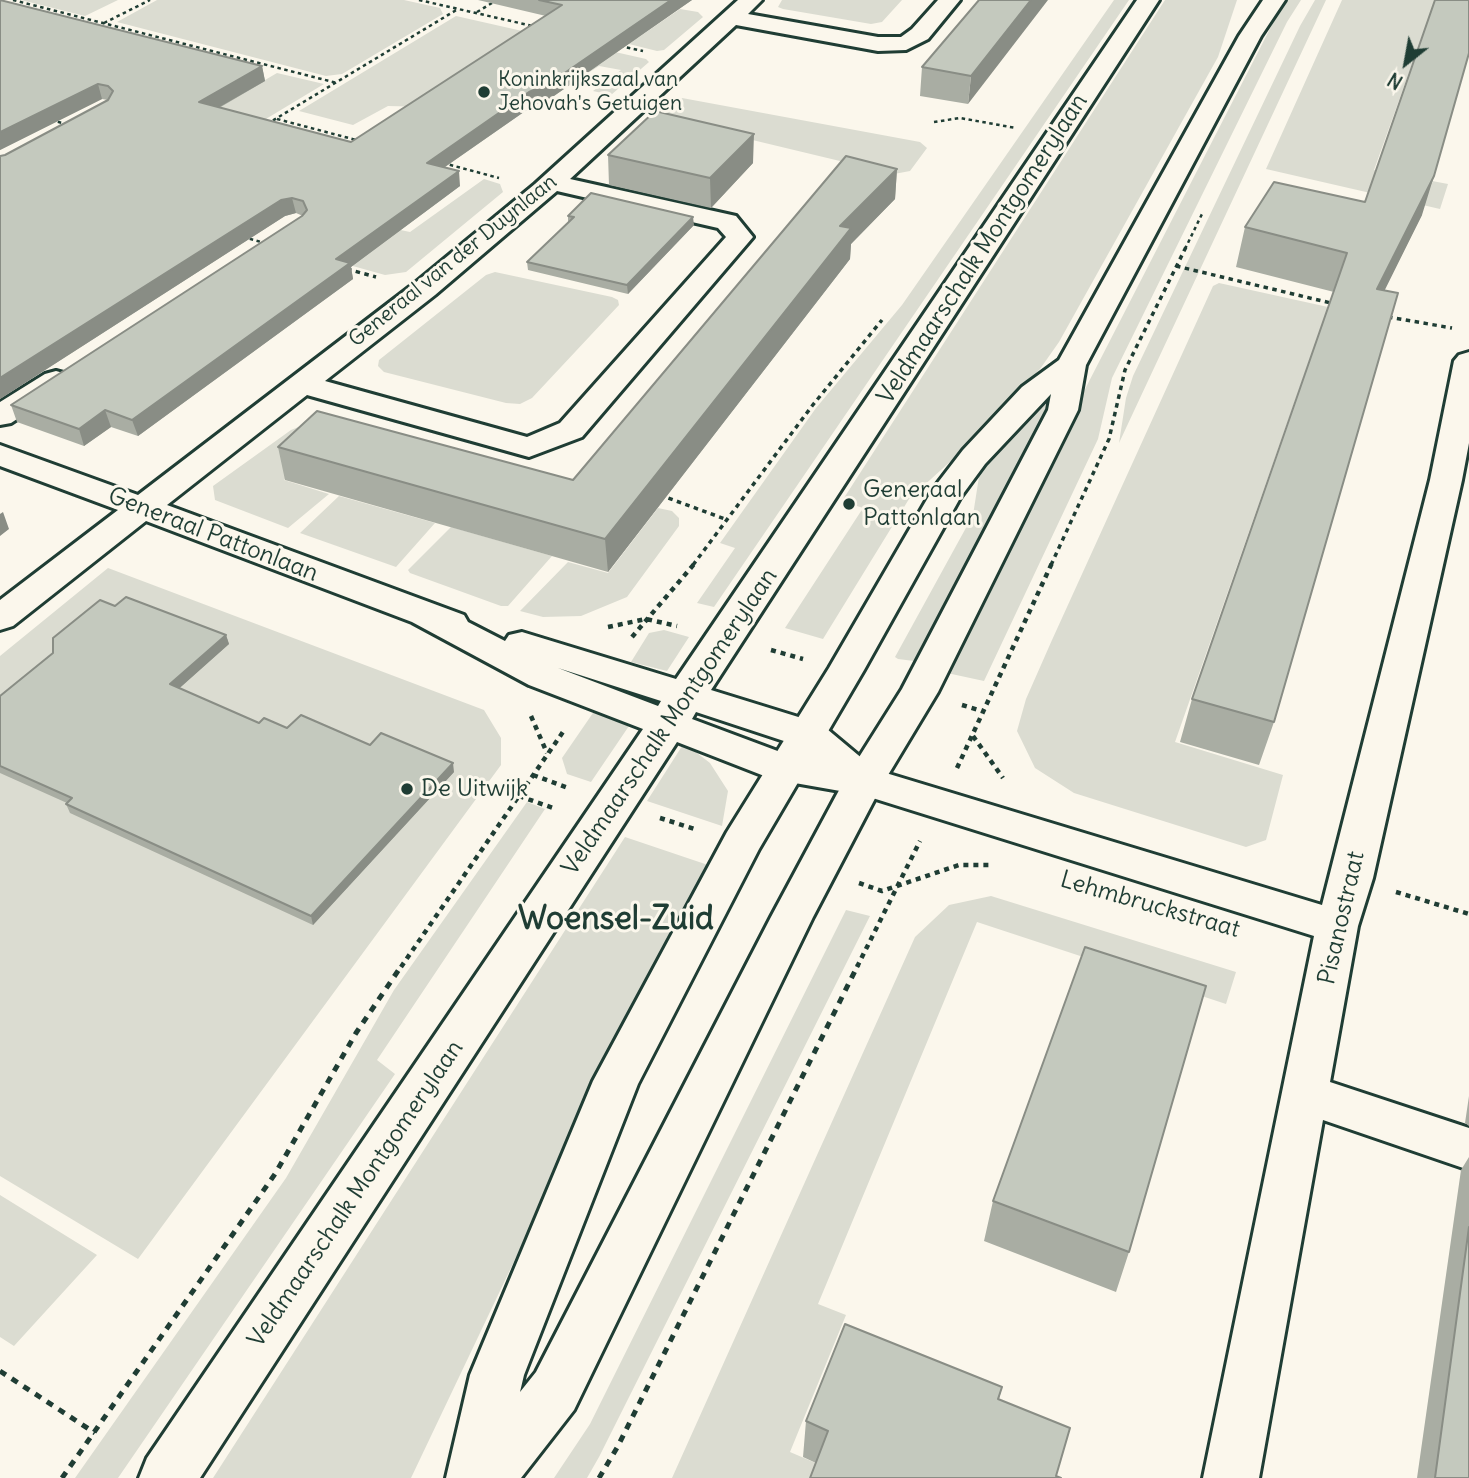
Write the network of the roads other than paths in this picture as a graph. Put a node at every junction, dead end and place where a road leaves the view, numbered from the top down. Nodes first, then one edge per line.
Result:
1 (950, 0) edge
2 (1148, 0) edge
3 (1250, 0) edge
4 (1274, 0) edge
5 (735, 7) edge
6 (1250, 37) junction
7 (548, 185) junction
8 (1463, 345) edge
9 (81, 364) edge
10 (1070, 365) junction
11 (300, 384) junction
12 (0, 416) edge
13 (0, 455) edge
14 (1457, 483) edge
15 (142, 507) junction
16 (0, 618) edge
17 (677, 710) junction
18 (796, 752) junction
19 (864, 781) junction
20 (1337, 926) junction
21 (1305, 1094) junction
22 (1469, 1149) edge
23 (167, 1478) edge
24 (474, 1478) edge
25 (486, 1478) edge
26 (1231, 1478) edge

1 - 5 street
2 - 17 street, Veldmaarschalk Montgomerylaan
3 - 6 street
4 - 6 street
5 - 7 street, Generaal van der Duynlaan
6 - 10 street
7 - 11 street, Generaal van der Duynlaan
7 - 11 street
8 - 14 street, Pisanostraat
9 - 12 street
10 - 18 street
10 - 19 street
11 - 15 street, Generaal van der Duynlaan
13 - 15 street, Generaal Pattonlaan
14 - 20 street, Pisanostraat
15 - 16 street, Generaal van der Duynlaan
15 - 17 street, Generaal Pattonlaan
17 - 18 street, Generaal Pattonlaan
17 - 23 street, Veldmaarschalk Montgomerylaan
18 - 19 street, Generaal Pattonlaan
18 - 24 street
19 - 20 street, Lehmbruckstraat
19 - 25 street
20 - 21 street, Pisanostraat
21 - 22 street
21 - 26 street, Pisanostraat

